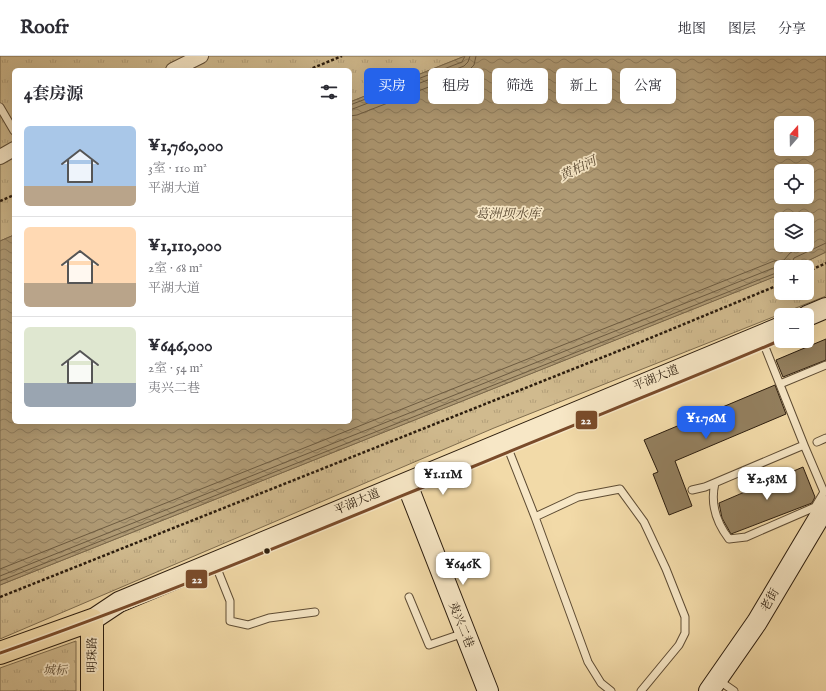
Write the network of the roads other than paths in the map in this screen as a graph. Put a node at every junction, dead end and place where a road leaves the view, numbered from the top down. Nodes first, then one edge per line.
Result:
1 (201, 56) edge
2 (177, 68) edge
3 (0, 107) edge
4 (12, 127) edge
5 (12, 150) edge
6 (0, 157) edge
7 (826, 308) edge
8 (814, 313) edge
9 (826, 322) edge
10 (814, 327) edge
11 (774, 330) edge
12 (773, 344) edge
13 (826, 365) edge
14 (780, 384) junction
15 (826, 438) edge
16 (817, 442) dead end
17 (804, 444) junction
18 (509, 451) junction
19 (715, 483) junction
20 (692, 490) dead end
21 (410, 492) junction
22 (826, 506) edge
23 (535, 517) junction
24 (218, 571) junction
25 (409, 597) dead end
26 (316, 612) dead end
27 (92, 620) junction
28 (464, 633) junction
29 (0, 653) edge
30 (720, 687) edge
31 (92, 691) edge
32 (488, 691) edge
33 (611, 691) edge
34 (640, 691) edge

1 - 2 street
3 - 4 lane
5 - 6 street
7 - 8 main road
9 - 10 main road
11 - 27 main road, 平湖大道
12 - 14 lane
12 - 18 main road, 平湖大道
13 - 14 lane
14 - 17 lane
15 - 16 lane
17 - 19 lane
17 - 19 lane
18 - 21 main road, 平湖大道
18 - 23 lane
19 - 20 lane
21 - 24 main road, 平湖大道
21 - 28 main road, 夷兴二巷
22 - 30 main road, 老街
23 - 33 lane
23 - 34 lane
24 - 26 lane
24 - 27 main road, 平湖大道
25 - 28 lane
27 - 29 main road, 平湖大道
27 - 31 main road, 明珠路
28 - 32 main road, 夷兴二巷

